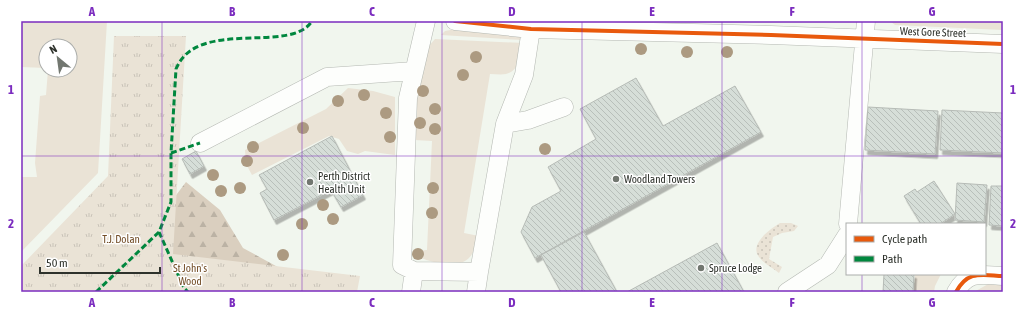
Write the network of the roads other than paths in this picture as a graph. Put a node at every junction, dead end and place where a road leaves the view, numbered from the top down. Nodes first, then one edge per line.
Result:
1 (426, 21) edge
2 (455, 21) edge
3 (866, 21) edge
4 (531, 29) junction
5 (865, 39) junction
6 (1003, 44) edge
7 (414, 71) junction
8 (564, 107) dead end
9 (505, 124) junction
10 (200, 143) dead end
11 (848, 223) edge
12 (846, 237) edge
13 (414, 271) junction
14 (479, 272) junction
15 (1003, 276) edge
16 (411, 292) edge
17 (476, 292) edge
18 (787, 292) edge
19 (956, 292) edge

1 - 7 street
2 - 4 street, West Gore Street
3 - 5 street
4 - 5 street, West Gore Street
4 - 9 street
5 - 6 street, West Gore Street
5 - 11 street
7 - 10 street
7 - 13 street
8 - 9 street
9 - 14 street
12 - 18 street
13 - 14 street
13 - 16 street
14 - 17 street
15 - 19 street

